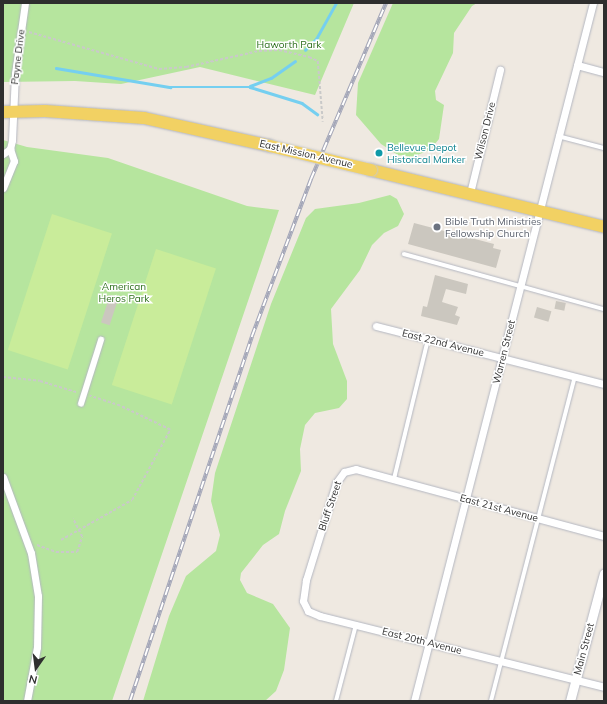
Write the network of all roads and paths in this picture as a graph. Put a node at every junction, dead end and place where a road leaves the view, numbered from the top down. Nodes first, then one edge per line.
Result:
1 (25, 3) edge
2 (592, 3) edge
3 (21, 30) junction
4 (577, 65) junction
5 (500, 70) dead end
6 (604, 72) edge
7 (8, 111) edge
8 (323, 122) dead end
9 (558, 136) junction
10 (604, 148) edge
11 (10, 149) junction
12 (3, 154) edge
13 (3, 188) edge
14 (470, 193) junction
15 (539, 211) junction
16 (604, 227) edge
17 (404, 254) dead end
18 (520, 288) junction
19 (604, 309) edge
20 (376, 326) dead end
21 (428, 338) junction
22 (101, 340) dead end
23 (502, 358) junction
24 (575, 376) junction
25 (604, 384) edge
26 (81, 404) dead end
27 (168, 429) dead end
28 (3, 477) edge
29 (393, 481) junction
30 (466, 499) junction
31 (538, 518) junction
32 (73, 519) dead end
33 (79, 530) junction
34 (604, 536) edge
35 (61, 540) dead end
36 (317, 545) joint
37 (29, 547) junction
38 (604, 573) edge
39 (356, 625) junction
40 (429, 642) junction
41 (502, 661) junction
42 (576, 680) junction
43 (604, 687) edge
44 (27, 701) edge
45 (336, 701) edge
46 (414, 701) edge
47 (491, 701) edge
48 (570, 701) edge

1 - 3 street, Payne Drive
2 - 4 street, Warren Street
3 - 7 street, Payne Drive
3 - 8 path
4 - 6 street
4 - 9 street, Warren Street
5 - 14 street, Wilson Drive
7 - 11 street, Payne Drive
7 - 14 main road, East Mission Avenue, bridge
9 - 10 lane
9 - 15 street, Warren Street
11 - 12 street
11 - 13 street, Payne Drive
14 - 15 main road, East Mission Avenue
15 - 16 main road, East Mission Avenue
15 - 18 street, Warren Street
17 - 18 lane
18 - 19 lane
18 - 23 street, Warren Street
20 - 21 street, East 22nd Avenue
21 - 23 street, East 22nd Avenue
21 - 29 lane
22 - 26 street
23 - 24 street, East 22nd Avenue
23 - 30 street, Warren Street
24 - 25 street, East 22nd Avenue
24 - 31 lane
27 - 33 path
28 - 37 street
29 - 30 street, East 21st Avenue
29 - 36 street, Bluff Street
30 - 31 street, East 21st Avenue
30 - 40 street, Warren Street
31 - 34 street, East 21st Avenue
31 - 41 lane
32 - 33 path
33 - 35 path
33 - 37 path
36 - 39 street, East 20th Avenue
37 - 44 street
38 - 42 street, Main Street
39 - 40 street, East 20th Avenue
39 - 45 lane
40 - 41 street, East 20th Avenue
40 - 46 street, Warren Street
41 - 42 street, East 20th Avenue
41 - 47 lane
42 - 43 street, East 20th Avenue
42 - 48 street, Main Street

